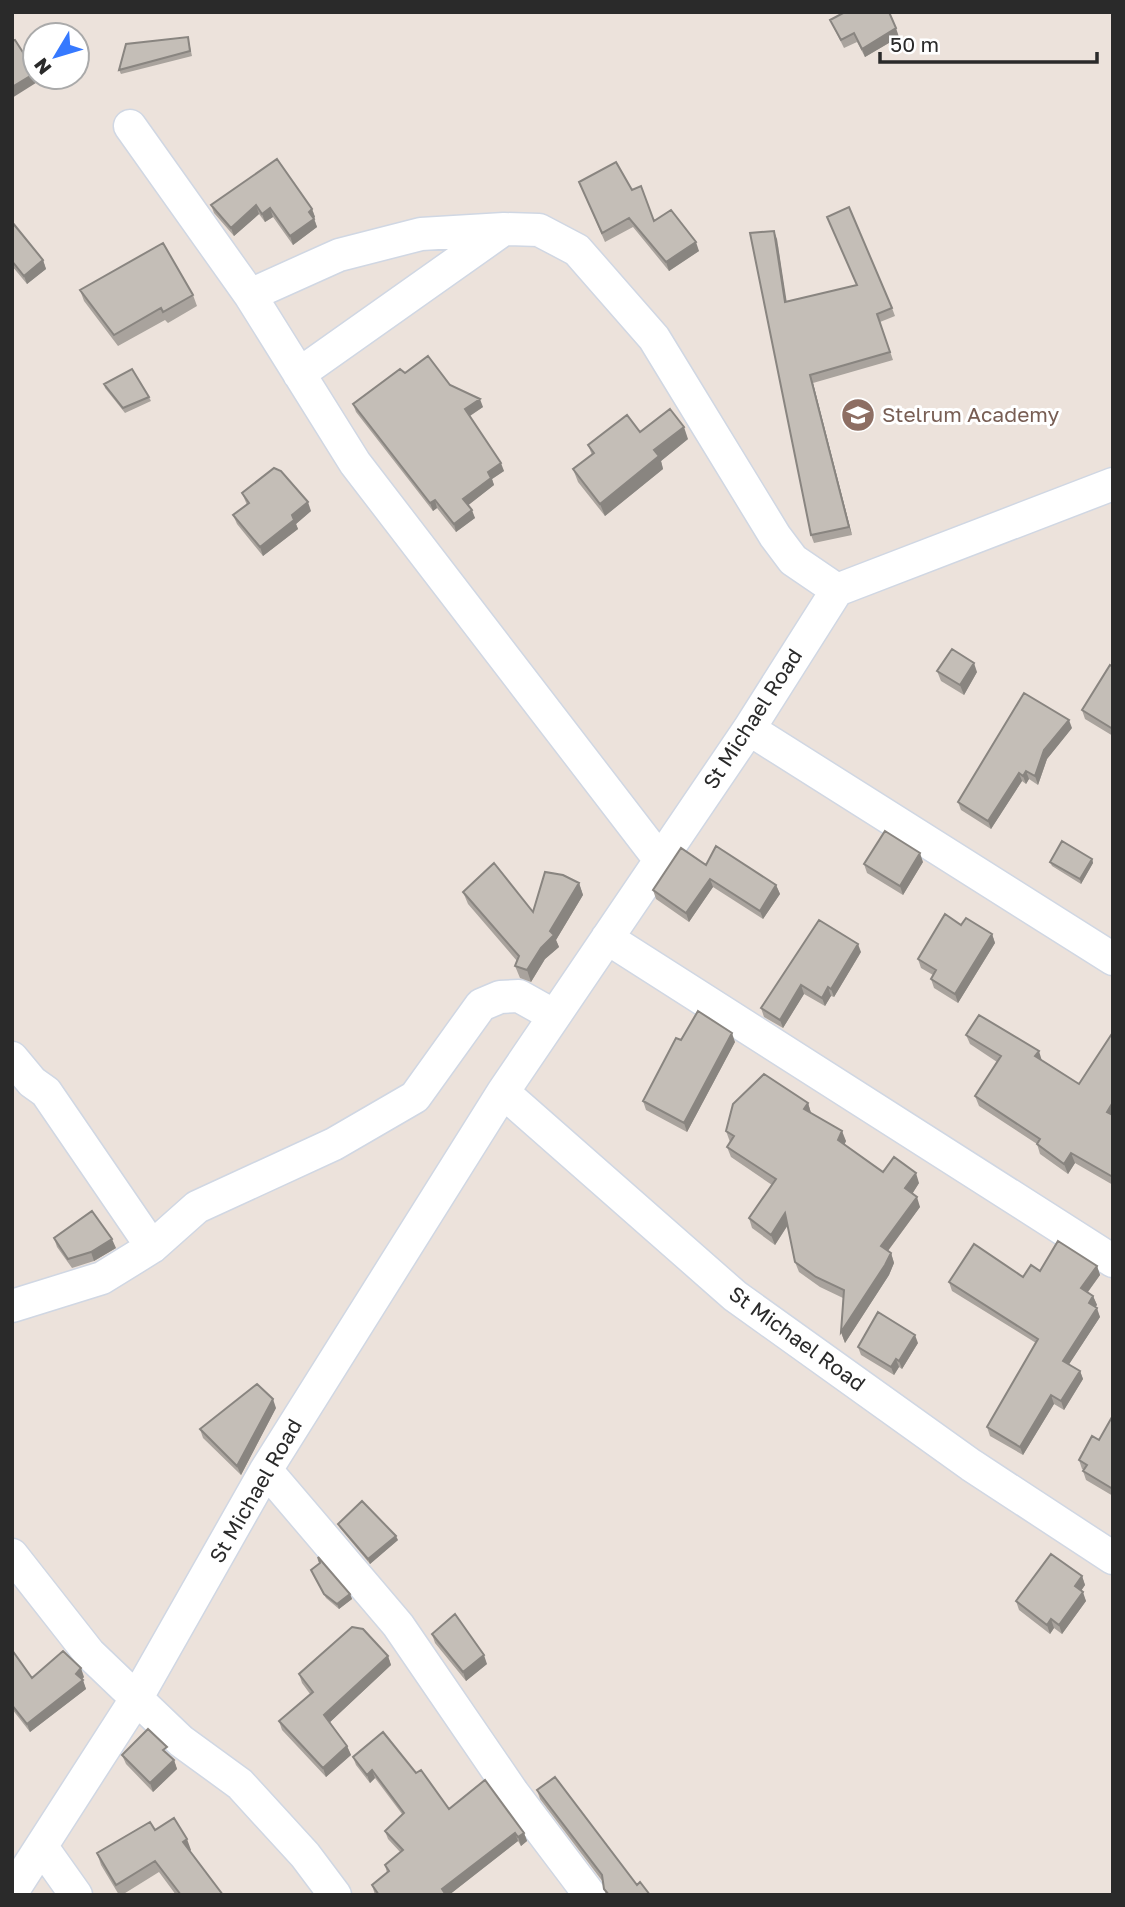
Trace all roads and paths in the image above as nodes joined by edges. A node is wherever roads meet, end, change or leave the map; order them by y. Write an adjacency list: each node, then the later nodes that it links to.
1 (130, 126): 3 (street)
2 (504, 229): 3 (street); 4 (street); 6 (street)
3 (250, 295): 4 (street)
4 (299, 374): 8 (street)
5 (1113, 484): 6 (street)
6 (837, 590): 7 (street, St Michael Road)
7 (749, 729): 8 (street, St Michael Road); 10 (street)
8 (660, 860): 9 (street, St Michael Road)
9 (607, 938): 11 (street, St Michael Road); 15 (street)
10 (1113, 959)
11 (553, 1015): 13 (street, St Michael Road); 14 (street)
12 (12, 1058): 14 (street)
13 (503, 1092): 17 (street, St Michael Road); 19 (street, St Michael Road)
14 (152, 1247): 16 (street)
15 (1113, 1261)
16 (12, 1306)
17 (266, 1470): 20 (street, St Michael Road); 25 (street)
18 (12, 1555): 20 (street)
19 (1113, 1558)
20 (136, 1699): 21 (street, St Michael Road); 24 (street)
21 (42, 1847): 22 (street, St Michael Road); 23 (street)
22 (12, 1892)
23 (76, 1895)
24 (335, 1895)
25 (590, 1895)

